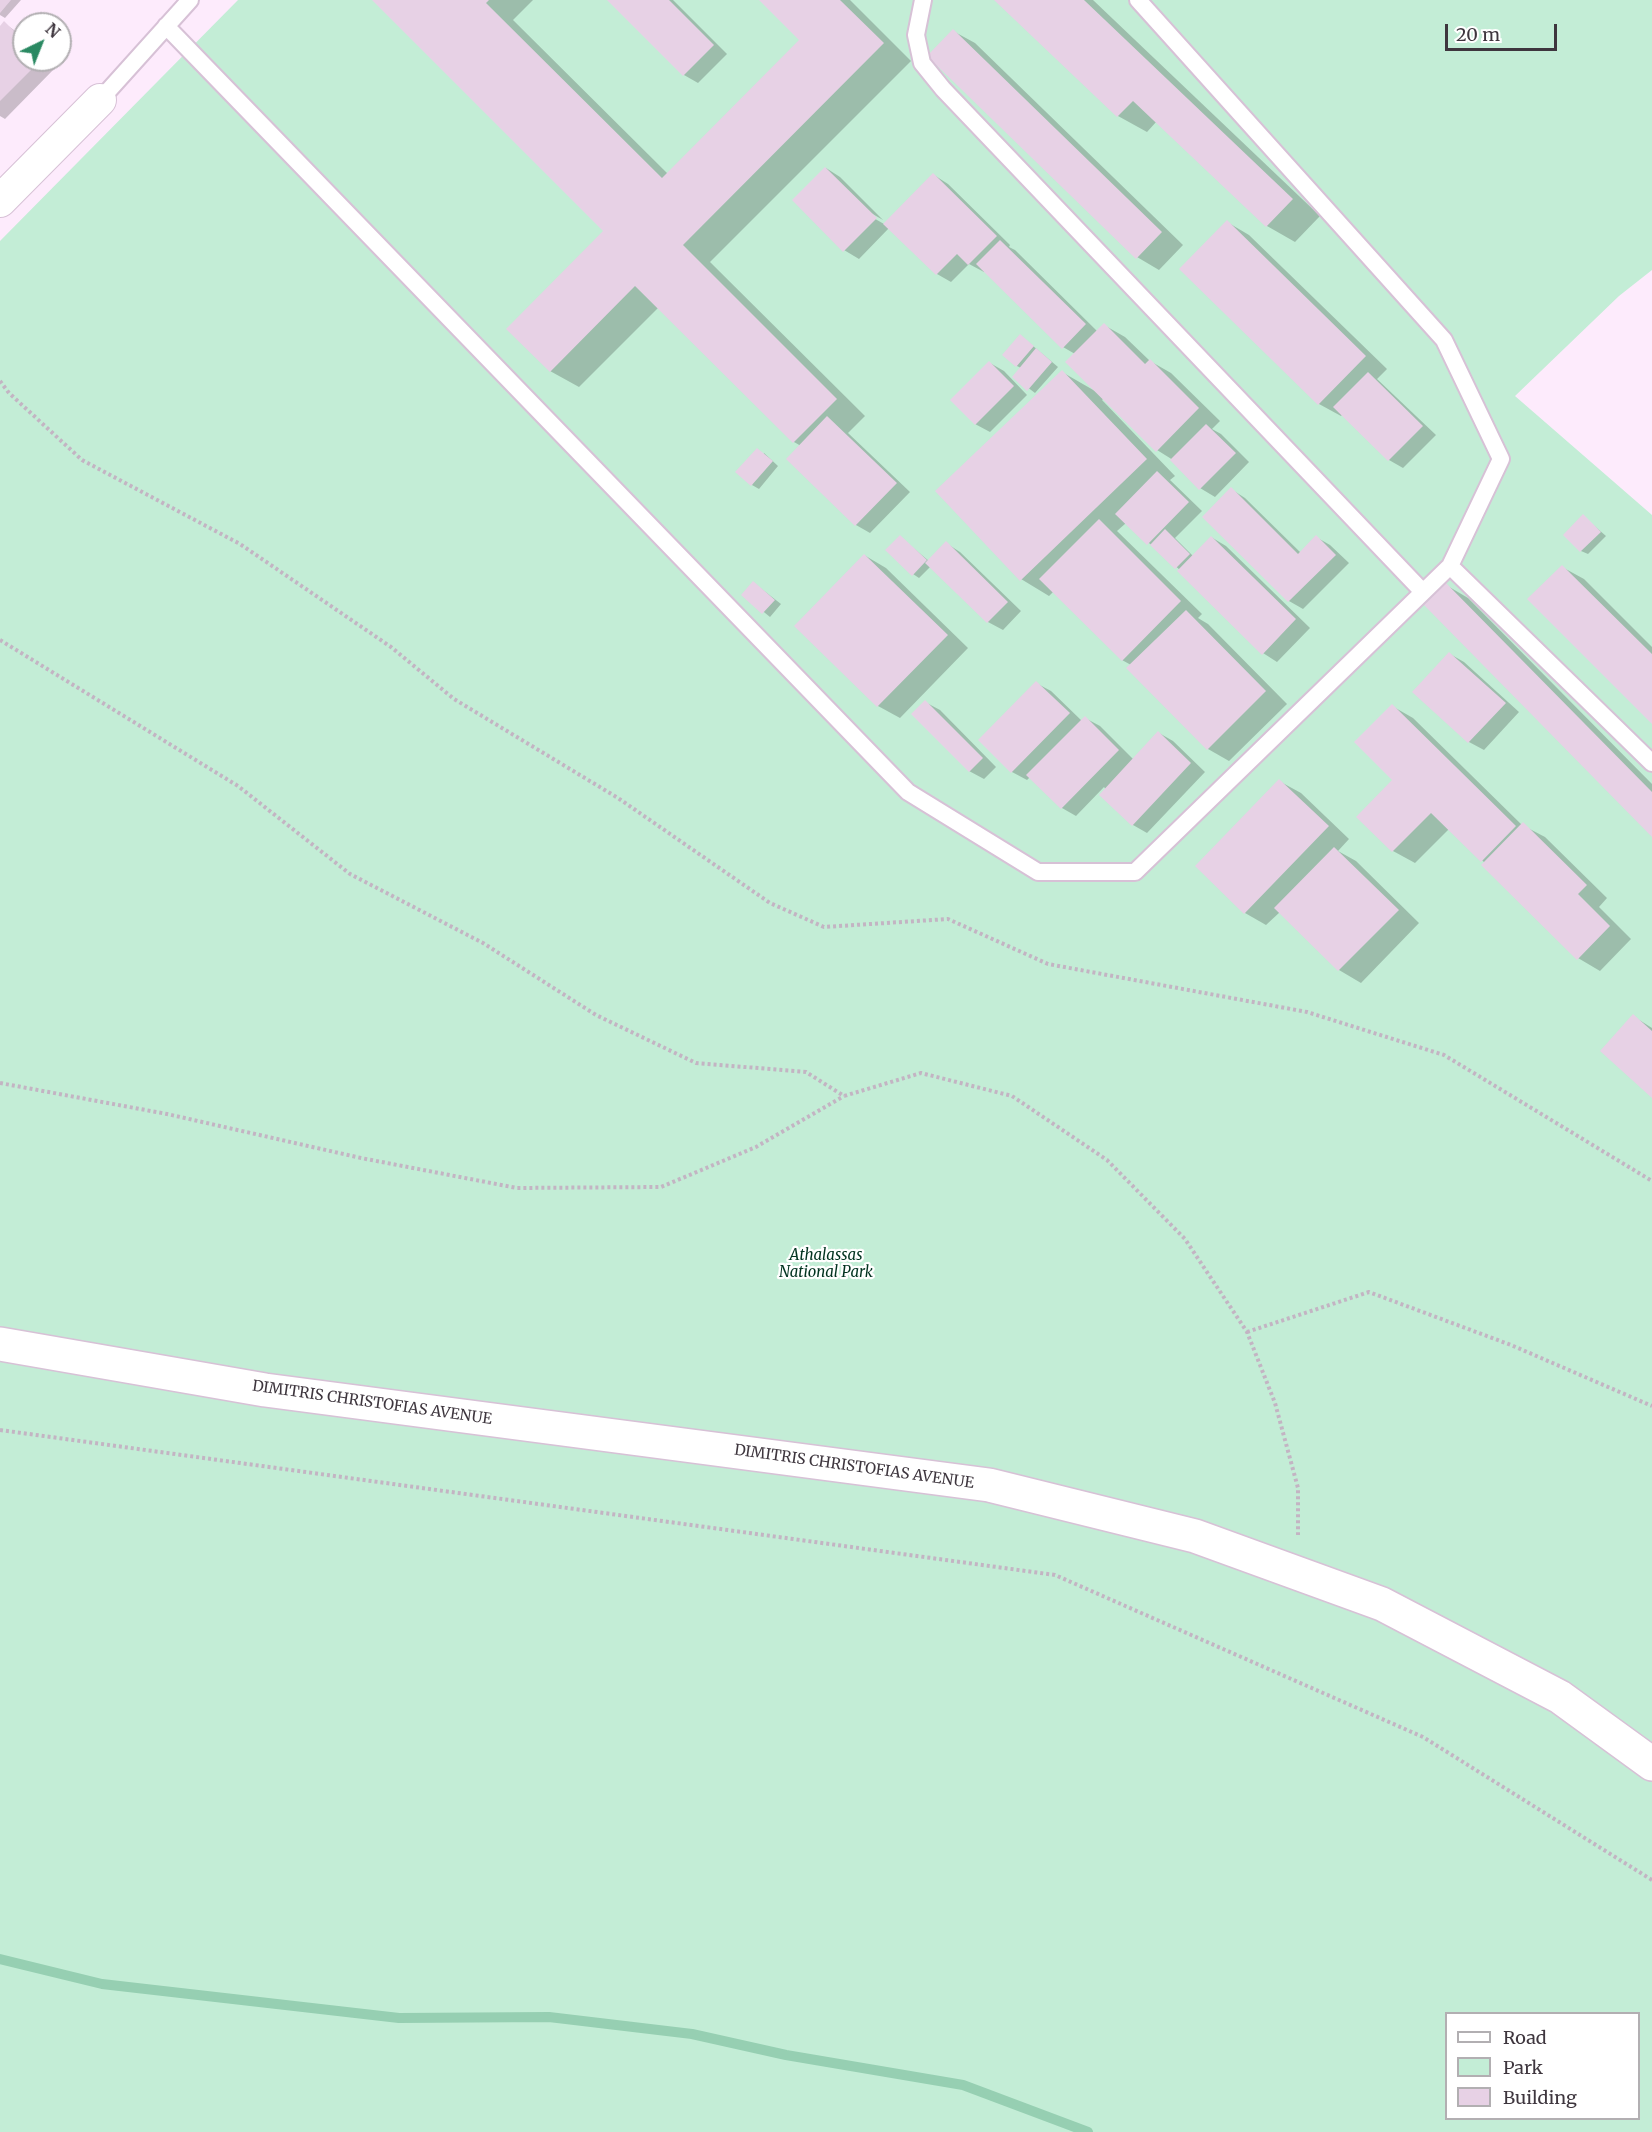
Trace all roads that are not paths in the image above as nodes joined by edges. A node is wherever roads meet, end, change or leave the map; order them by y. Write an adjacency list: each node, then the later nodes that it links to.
1 (190, 0): 4 (lane)
2 (923, 0): 8 (lane)
3 (1138, 0): 7 (lane)
4 (166, 26): 5 (lane); 8 (lane)
5 (100, 100): 6 (street)
6 (0, 201)
7 (1450, 566): 8 (lane); 9 (lane)
8 (1423, 592)
9 (1652, 763)
10 (0, 1344): 11 (main road, DIMITRIS CHRISTOFIAS AVENUE)
11 (1652, 1764)

